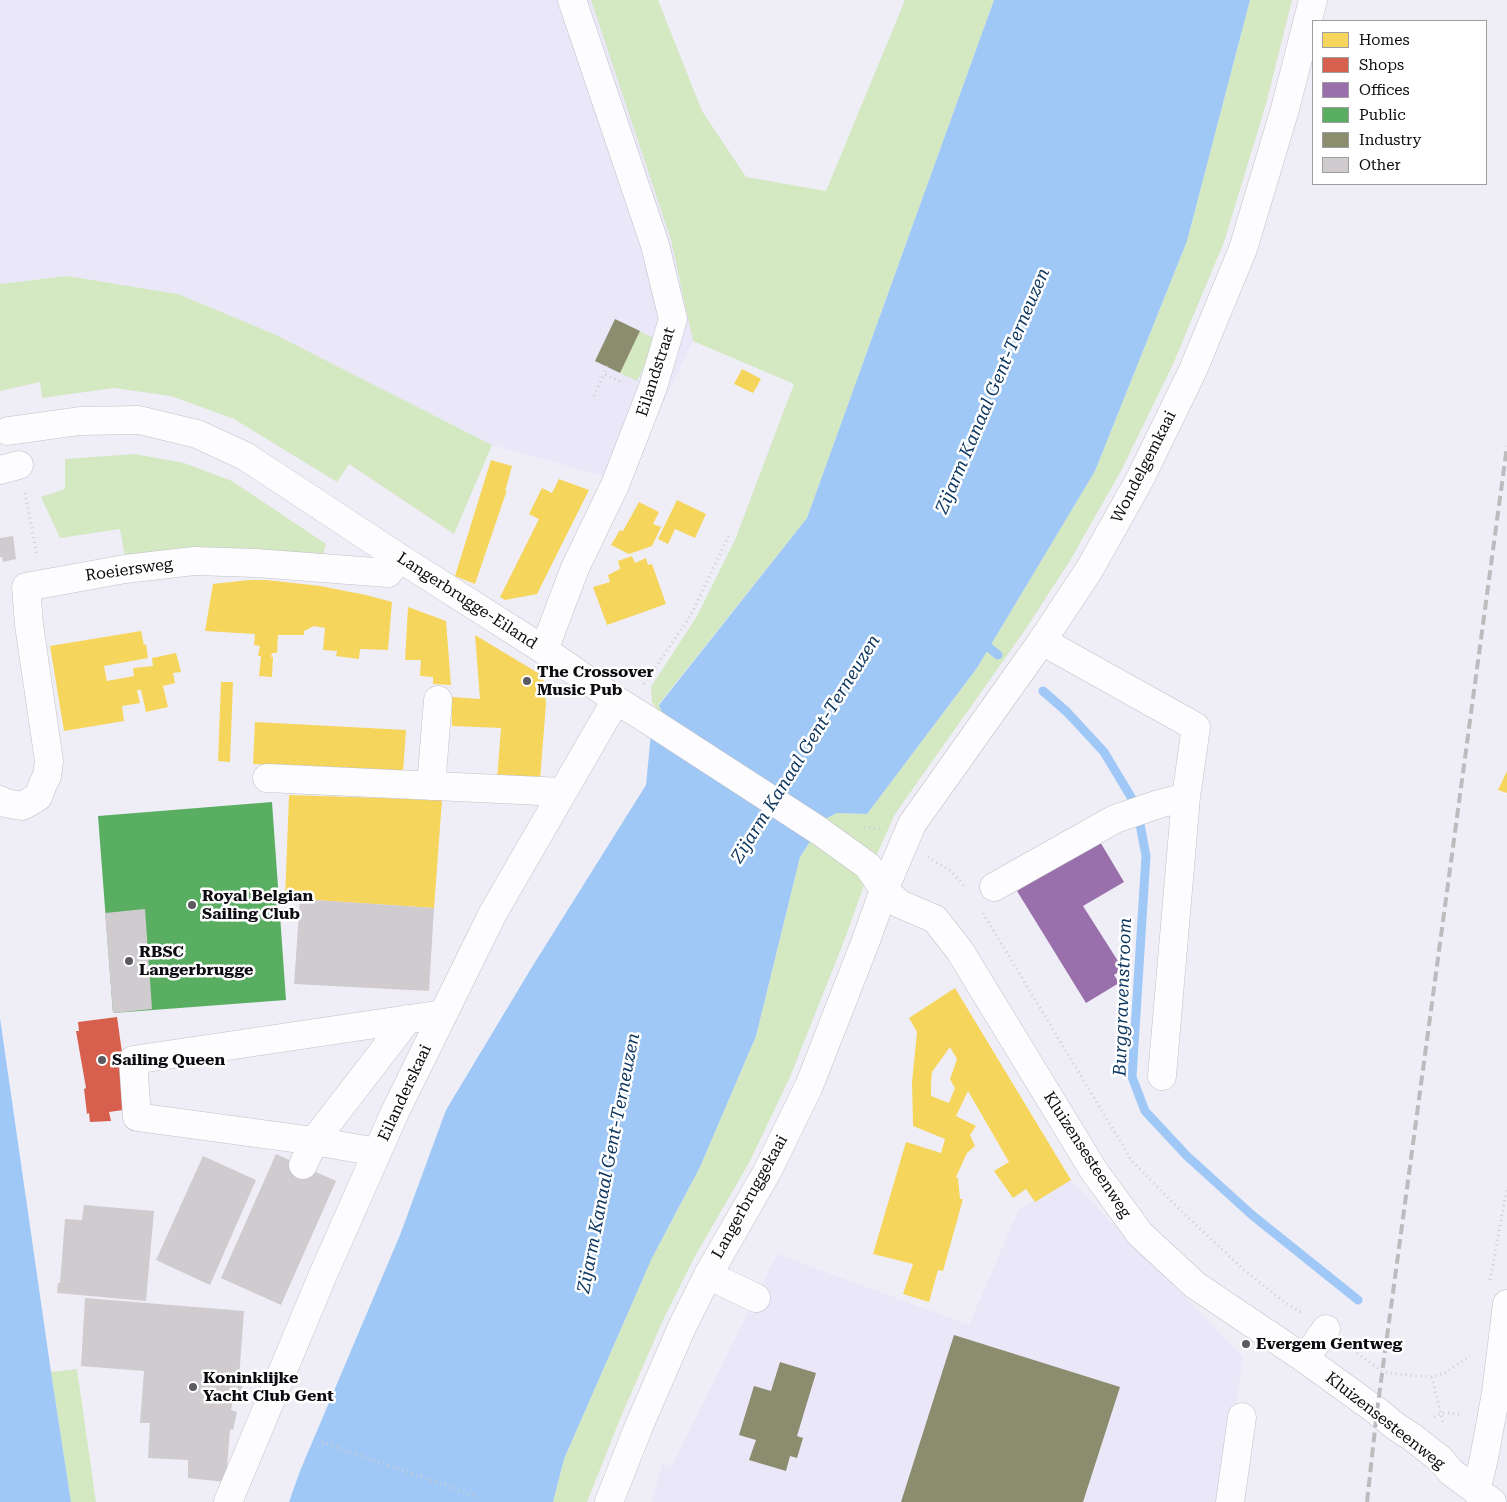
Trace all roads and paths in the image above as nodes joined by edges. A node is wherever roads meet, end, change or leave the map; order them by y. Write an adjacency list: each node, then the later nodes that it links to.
1 (572, 0): 11 (main road, Eilandstraat)
2 (1313, 0): 10 (main road, Wondelgemkaai)
3 (604, 374): 4 (path)
4 (594, 396)
5 (8, 431): 9 (main road, Langerbrugge-Eiland)
6 (9, 467): 7 (path)
7 (32, 529)
8 (729, 535): 13 (path)
9 (398, 557): 11 (main road, Langerbrugge-Eiland); 18 (main road, Roeiersweg)
10 (1042, 641): 17 (main road); 19 (main road, Wondelgemkaai)
11 (544, 650): 13 (main road, Langerbrugge-Eiland)
12 (438, 700): 15 (main road)
13 (622, 704): 16 (main road, Eilanderskaai); 20 (main road, Langerbrugge-Eiland)
14 (267, 778): 15 (main road)
15 (431, 786): 16 (main road)
16 (562, 792): 22 (main road, Eilanderskaai)
17 (1186, 797): 21 (main road); 24 (main road)
18 (0, 800)
19 (904, 842): 20 (main road, Wondelgemkaai); 21 (path)
20 (884, 890): 28 (main road, Langerbruggekaai); 33 (main road, Kluizensesteenweg)
21 (980, 894): 31 (path)
22 (443, 1014): 23 (main road); 25 (main road, Eilanderskaai)
23 (408, 1019): 26 (main road); 26 (main road)
24 (1162, 1076)
25 (377, 1152): 26 (main road); 40 (main road, Eilanderskaai)
26 (309, 1153)
27 (1507, 1188): 29 (path)
28 (708, 1275): 30 (main road); 41 (main road, Langerbruggekaai)
29 (1498, 1296): 35 (main road)
30 (756, 1298)
31 (1326, 1329): 32 (path); 33 (main road)
32 (1473, 1350)
33 (1305, 1359): 36 (main road, Kluizensesteenweg)
34 (1242, 1417): 42 (main road)
35 (1490, 1422): 36 (path); 38 (main road)
36 (1412, 1437): 38 (main road, Kluizensesteenweg)
37 (322, 1442): 39 (path)
38 (1484, 1496)
39 (478, 1497)
40 (228, 1502)
41 (609, 1502)
42 (1230, 1502)

